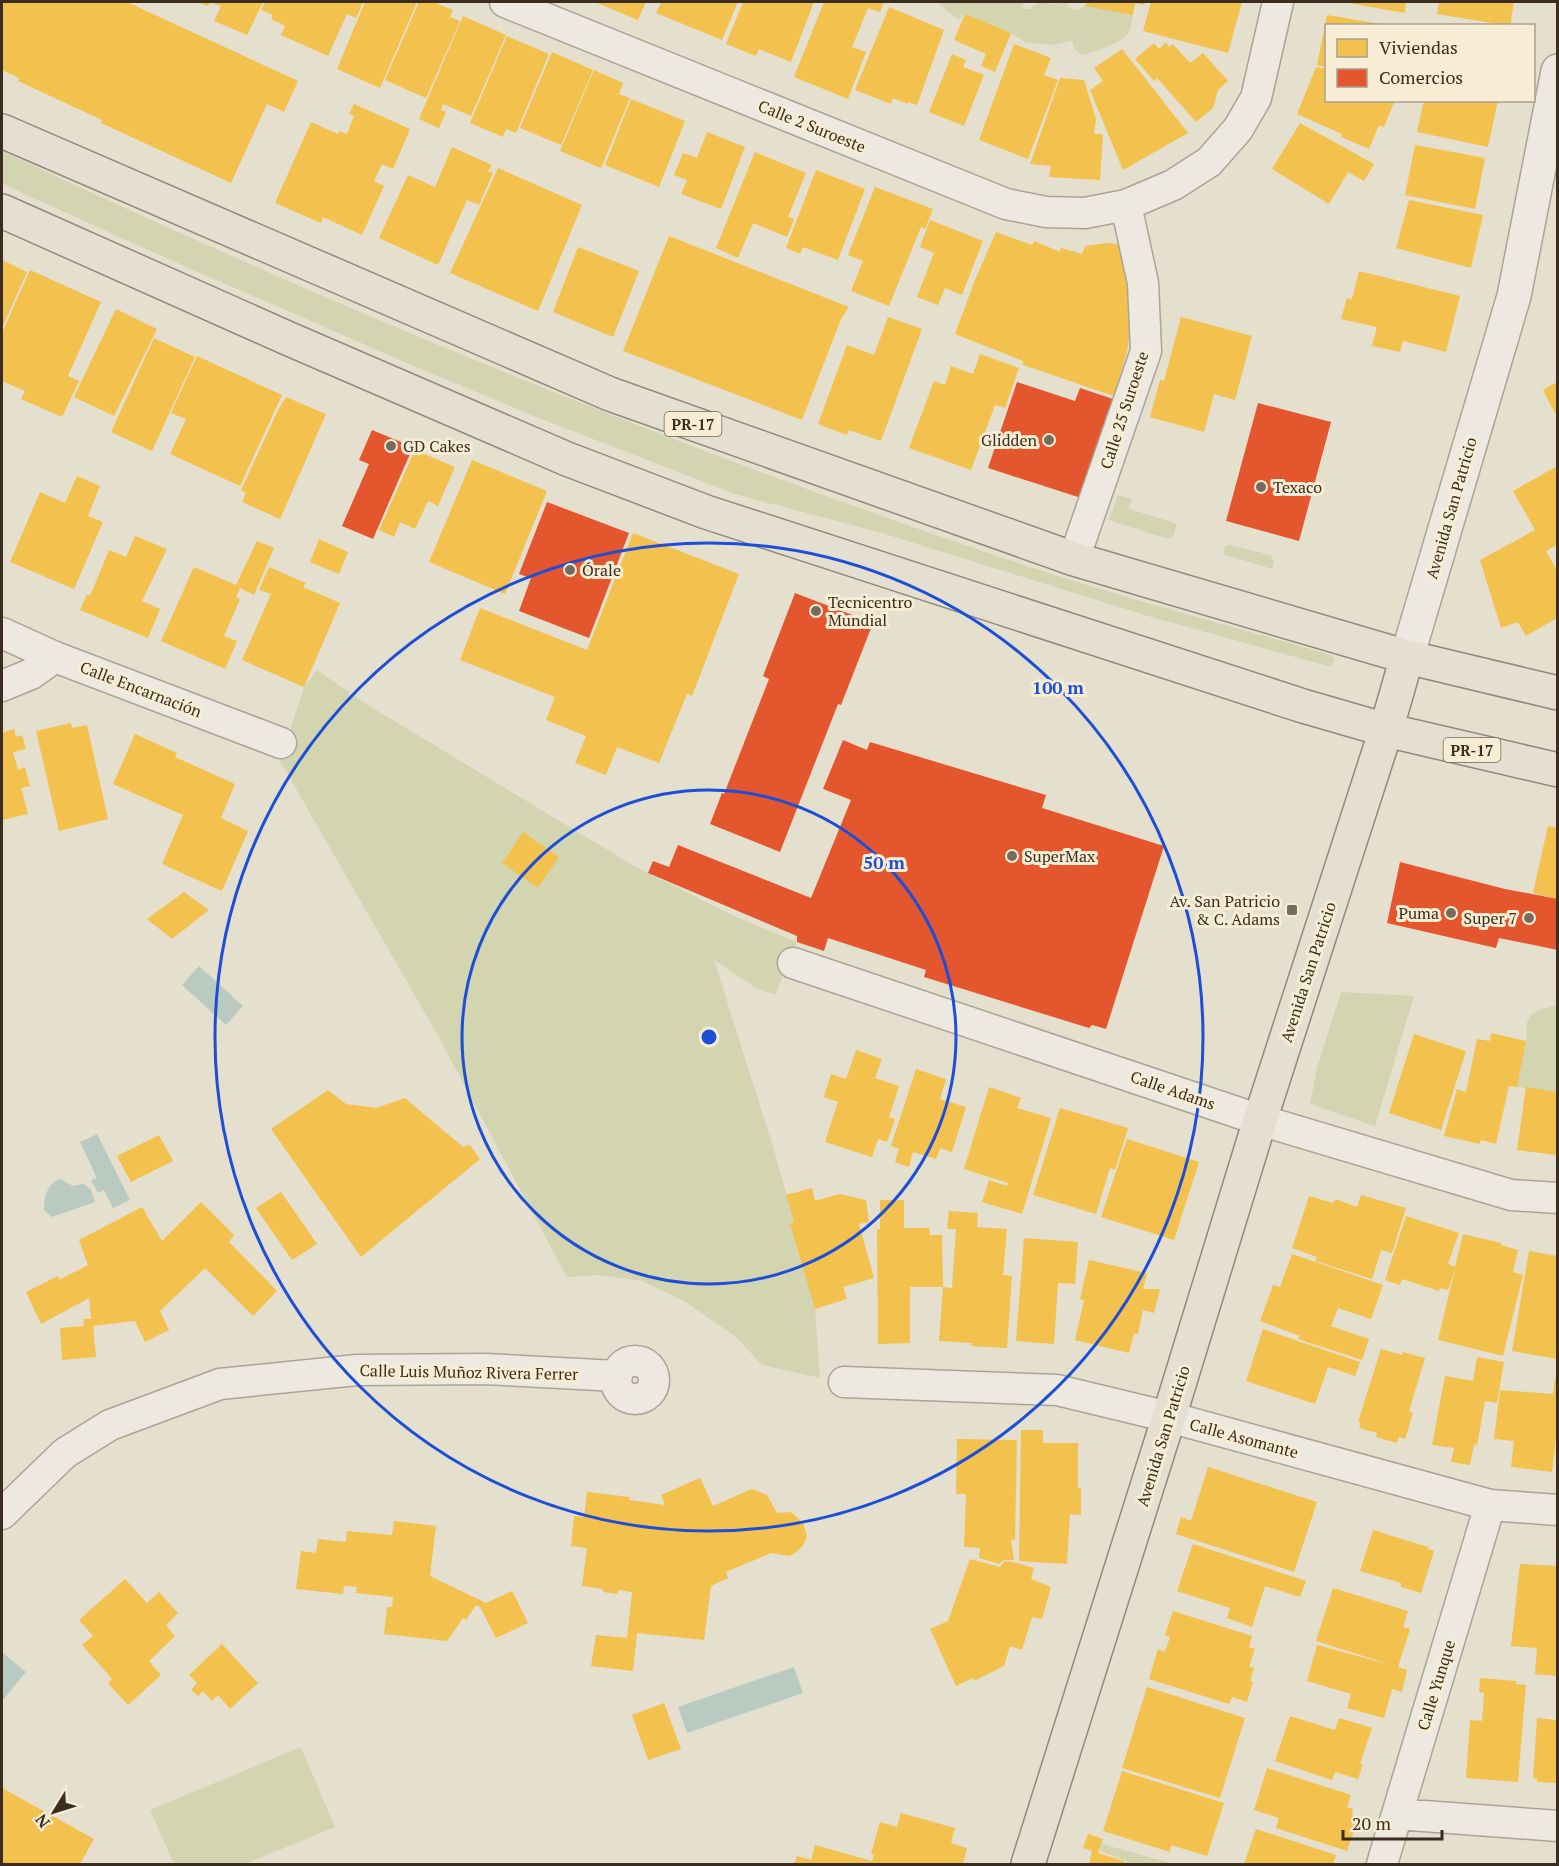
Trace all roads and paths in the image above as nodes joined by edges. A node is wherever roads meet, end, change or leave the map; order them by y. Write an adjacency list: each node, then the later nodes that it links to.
1 (505, 2): 5 (street, Calle 2 Suroeste)
2 (1278, 2): 5 (street)
3 (1557, 71): 10 (street, Avenida San Patricio)
4 (2, 131): 7 (main road, PR-17)
5 (1126, 206): 7 (street, Calle 25 Suroeste)
6 (2, 211): 13 (main road, PR-17)
7 (1074, 559): 10 (main road, PR-17)
8 (2, 633): 9 (street, Calle Encarnación)
9 (55, 657): 11 (street); 14 (street, Calle Encarnación)
10 (1407, 657): 12 (main road, PR-17); 13 (main road, Avenida San Patricio)
11 (2, 686)
12 (1557, 693)
13 (1386, 730): 15 (main road, PR-17); 17 (main road, Avenida San Patricio)
14 (281, 743)
15 (1557, 770)
16 (793, 963): 17 (street, Calle Adams)
17 (1260, 1120): 18 (street, Calle Adams); 21 (main road, Avenida San Patricio)
18 (1557, 1198)
19 (617, 1376): 24 (street, Calle Luis Muñoz Rivera Ferrer)
20 (844, 1382): 21 (street, Calle Asomante)
21 (1169, 1417): 22 (street, Calle Asomante); 27 (main road, Avenida San Patricio)
22 (1490, 1505): 23 (street, Calle Asomante); 25 (street, Calle Yunque)
23 (1557, 1510)
24 (2, 1514)
25 (1397, 1814): 26 (street); 28 (street, Calle Yunque)
26 (1557, 1826)
27 (1028, 1864)
28 (1382, 1864)

